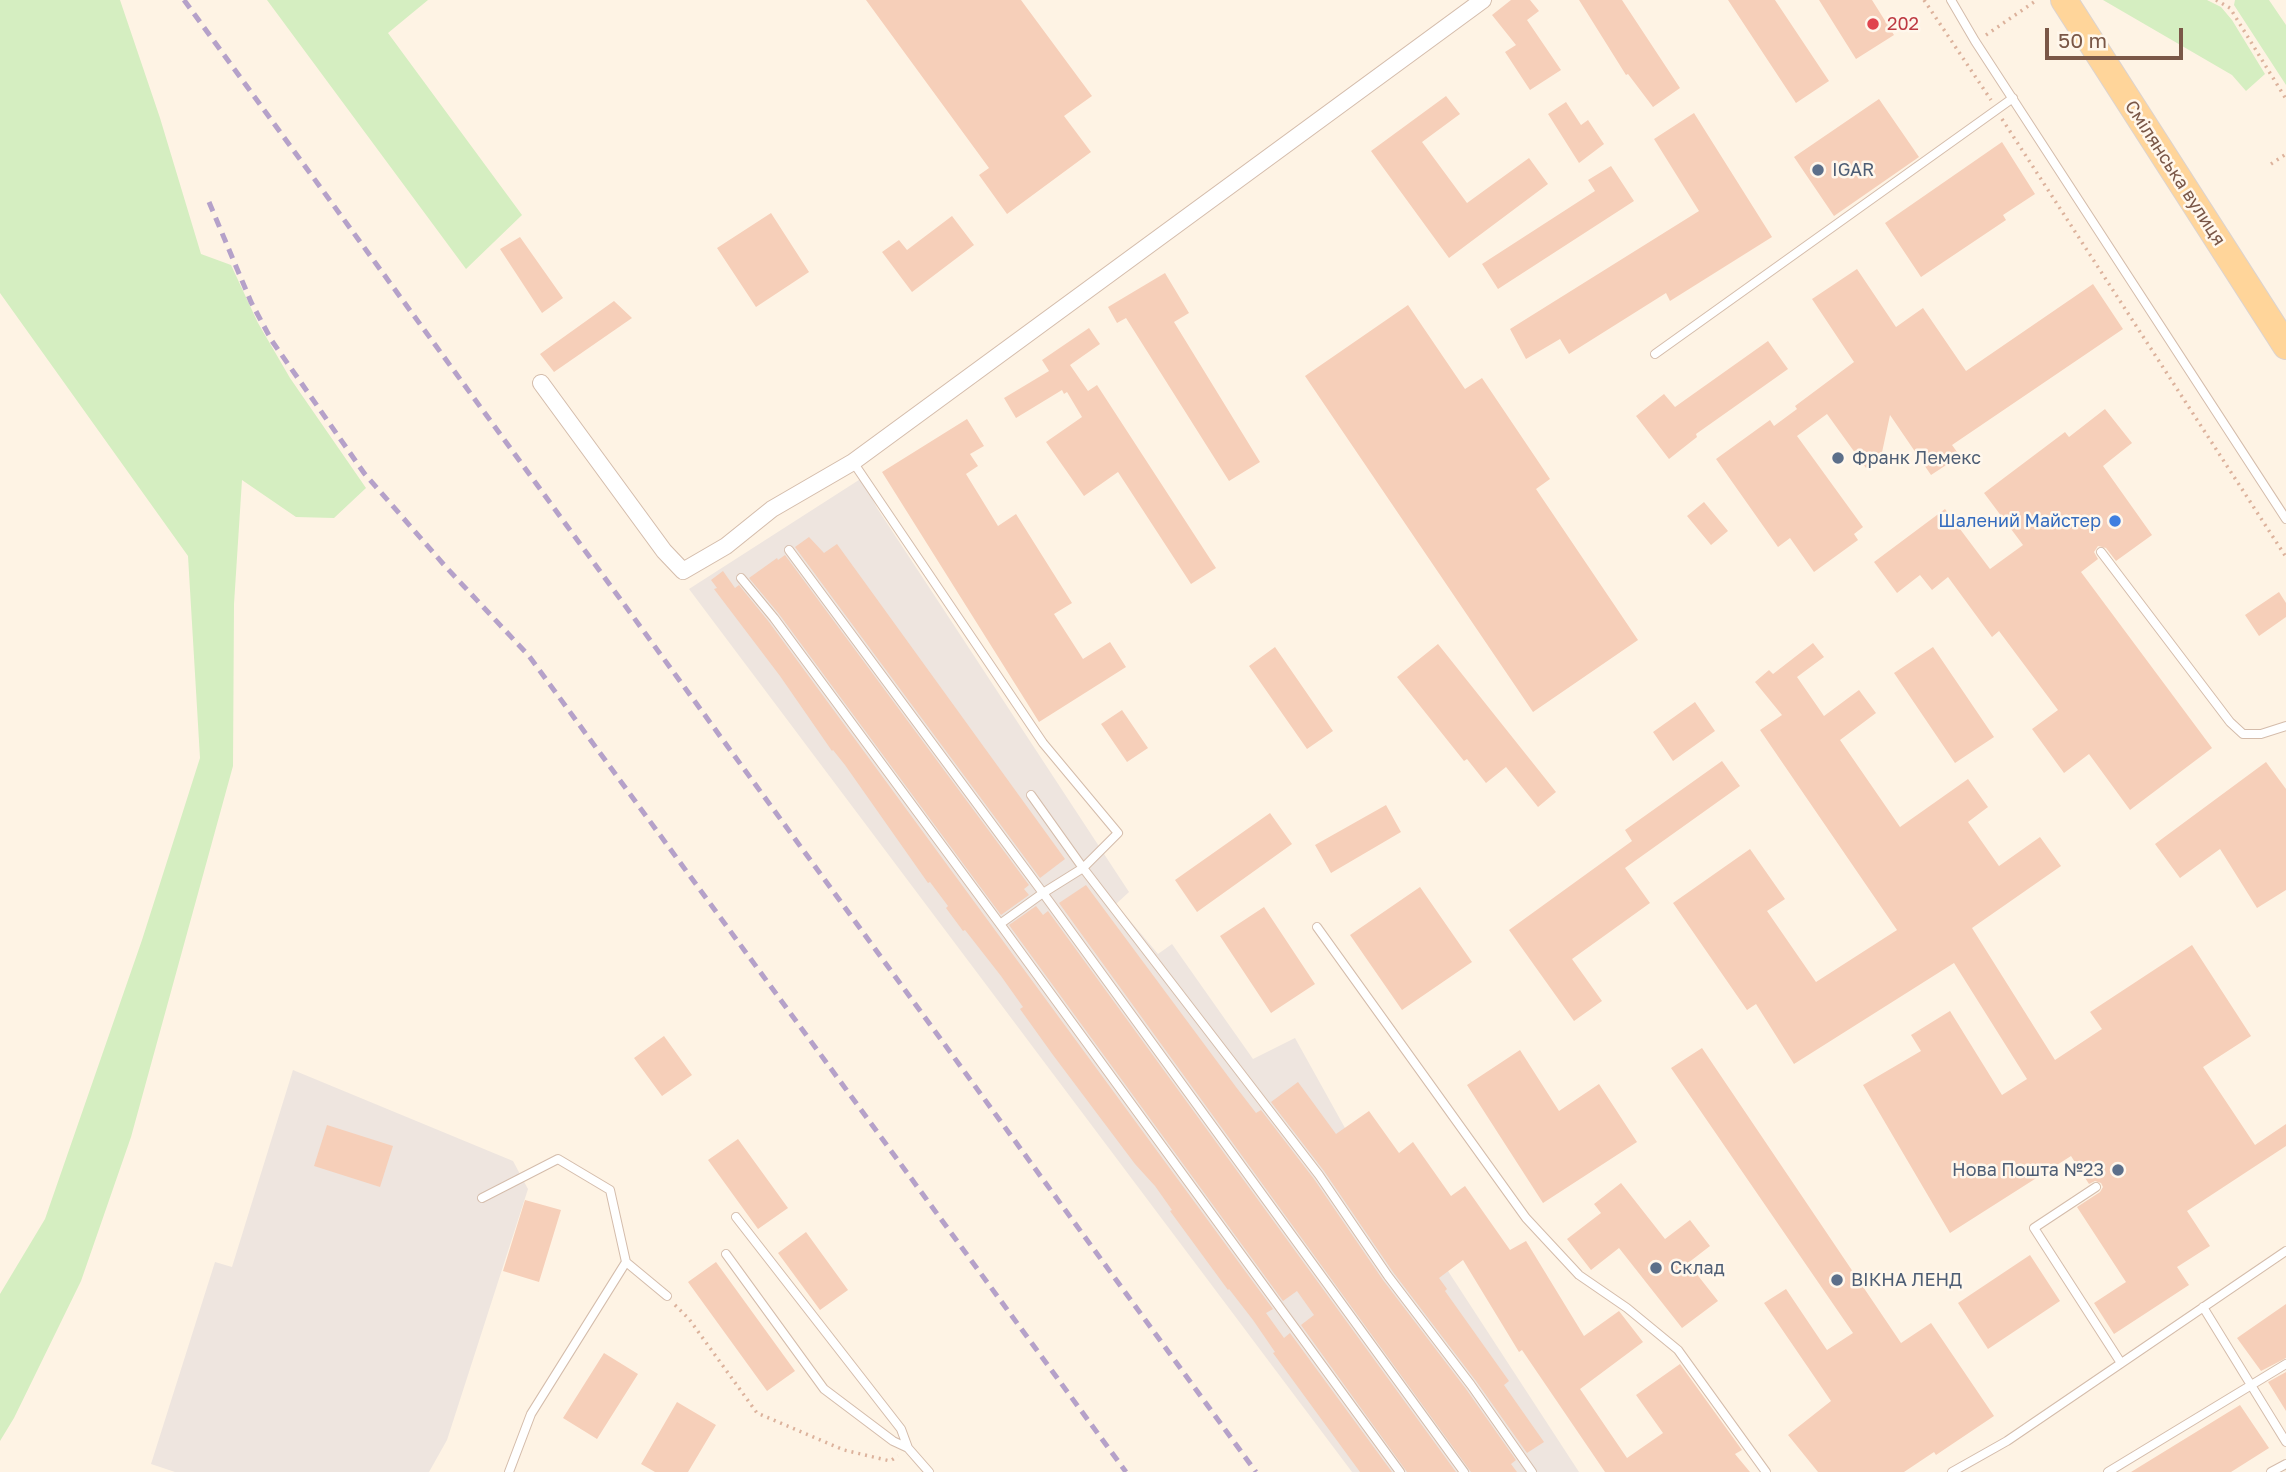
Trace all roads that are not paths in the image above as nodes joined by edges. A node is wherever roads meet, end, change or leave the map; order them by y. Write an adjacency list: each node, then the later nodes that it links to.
1 (1483, 0): 8 (street)
2 (1951, 0): 4 (lane)
3 (2064, 0): 5 (main road, Смілянська вулиця)
4 (2013, 98): 6 (lane); 9 (lane)
5 (2286, 346)
6 (1655, 354)
7 (541, 383): 8 (street)
8 (853, 462): 15 (lane)
9 (2286, 519)
10 (789, 550): 16 (lane)
11 (2101, 552): 13 (lane)
12 (741, 578): 17 (lane)
13 (2286, 726)
14 (1031, 794): 15 (lane)
15 (1083, 868): 16 (lane); 37 (lane)
16 (1043, 893): 17 (lane); 36 (lane)
17 (1000, 924): 35 (lane)
18 (1317, 927): 38 (lane)
19 (2096, 1187): 27 (lane)
20 (482, 1198): 24 (lane)
21 (736, 1217): 31 (lane)
22 (2286, 1251): 26 (lane)
23 (726, 1254): 31 (lane)
24 (626, 1262): 25 (lane); 33 (lane)
25 (667, 1296)
26 (2203, 1307): 27 (lane); 29 (lane)
27 (2121, 1363): 39 (lane)
28 (2286, 1364): 29 (lane)
29 (2251, 1386): 30 (lane); 40 (lane)
30 (2286, 1442)
31 (908, 1448): 34 (lane)
32 (2286, 1464): 41 (lane)
33 (509, 1472)
34 (929, 1472)
35 (1400, 1472)
36 (1464, 1472)
37 (1532, 1472)
38 (1766, 1472)
39 (1952, 1472)
40 (2108, 1472)
41 (2271, 1472)

